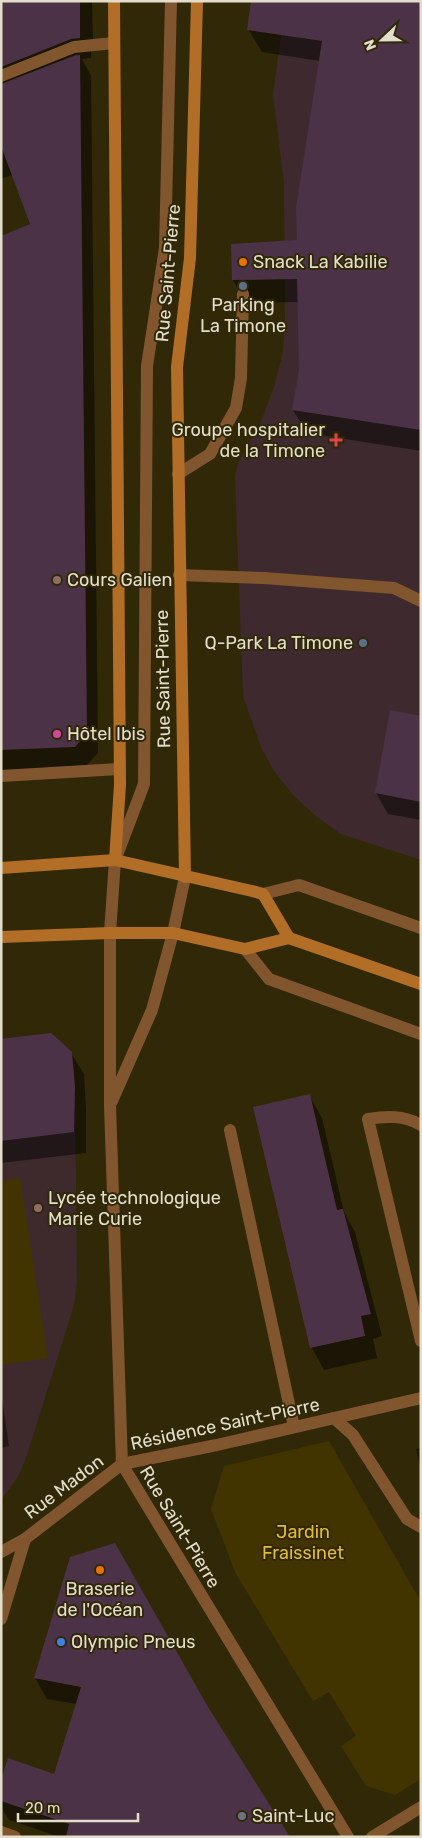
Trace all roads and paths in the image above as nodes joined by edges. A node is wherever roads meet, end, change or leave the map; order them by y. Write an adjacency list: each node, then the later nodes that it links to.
1 (114, 1): 4 (main road, Rue Saint-Pierre)
2 (171, 1): 12 (street)
3 (197, 1): 7 (main road, Rue Saint-Pierre)
4 (114, 43): 5 (street); 10 (main road, Rue Saint-Pierre)
5 (1, 76)
6 (243, 294): 7 (street)
7 (178, 474): 8 (main road, Rue Saint-Pierre)
8 (179, 575): 9 (street); 14 (main road, Rue Saint-Pierre)
9 (421, 601)
10 (119, 769): 11 (street); 12 (main road, Rue Saint-Pierre)
11 (1, 776)
12 (115, 860): 13 (main road); 14 (main road); 17 (street, Rue Saint-Pierre)
13 (1, 868)
14 (185, 877): 15 (main road); 18 (street, Rue Saint-Pierre)
15 (263, 894): 16 (street); 20 (main road)
16 (421, 928)
17 (110, 933): 18 (main road); 19 (main road); 24 (street, Rue Saint-Pierre)
18 (173, 933): 21 (main road); 24 (street, Rue Saint-Pierre)
19 (1, 937)
20 (289, 938): 21 (main road); 22 (main road)
21 (245, 949): 23 (street)
22 (421, 984)
23 (421, 1034)
24 (110, 1105): 31 (street, Rue Saint-Pierre)
25 (421, 1126): 27 (street)
26 (230, 1130): 30 (street)
27 (421, 1341)
28 (421, 1398): 29 (street, Résidence Saint-Pierre)
29 (334, 1418): 30 (street, Résidence Saint-Pierre); 32 (street, Résidence Saint-Pierre)
30 (294, 1427): 31 (street, Résidence Saint-Pierre)
31 (122, 1464): 33 (street, Rue Madon); 39 (street, Rue Saint-Pierre)
32 (421, 1527)
33 (25, 1538): 34 (street, Rue Madon); 35 (street)
34 (1, 1552)
35 (1, 1619)
36 (421, 1807): 40 (street)
37 (1, 1832): 38 (street)
38 (15, 1837)
39 (348, 1837)
40 (372, 1837)

